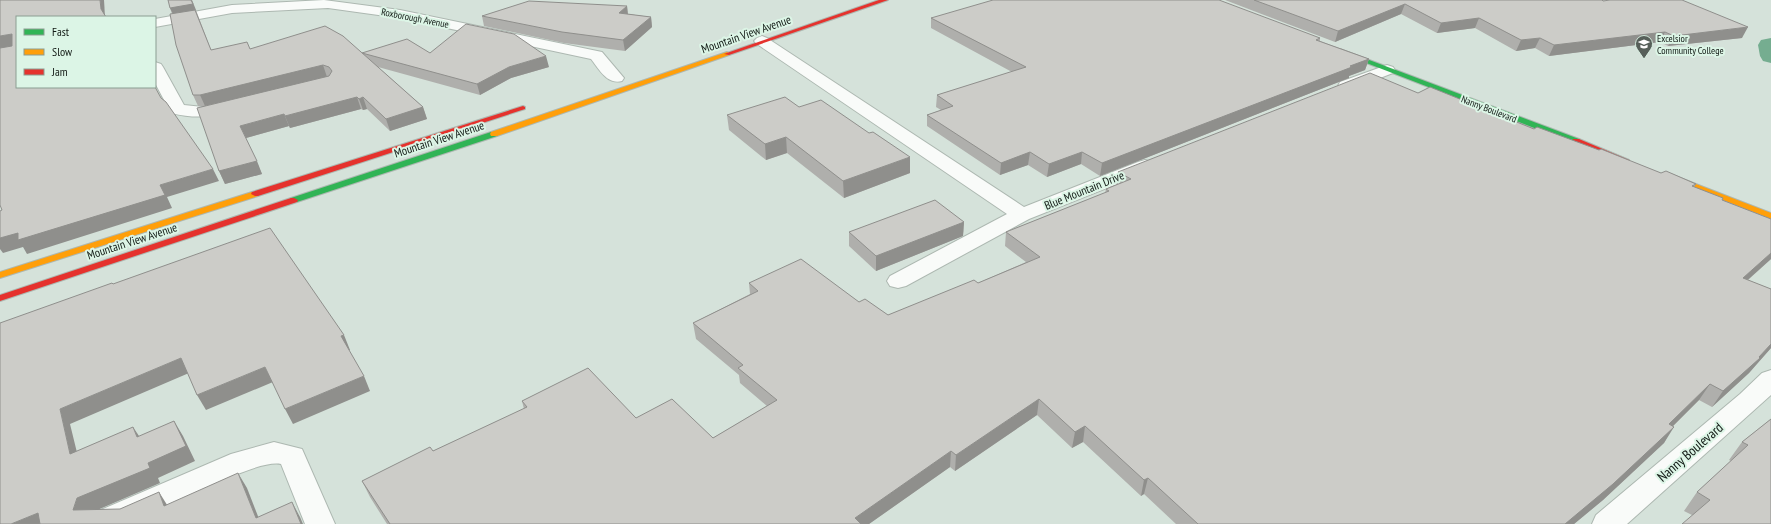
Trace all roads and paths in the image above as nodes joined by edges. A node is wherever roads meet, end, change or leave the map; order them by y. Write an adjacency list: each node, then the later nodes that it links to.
1 (886, 0): 4 (main road, Mountain View Avenue)
2 (156, 23): 9 (street, Roxborough Avenue)
3 (782, 25): 4 (main road)
4 (794, 30): 5 (main road, Mountain View Avenue)
5 (762, 41): 16 (street); 20 (main road, Mountain View Avenue)
6 (1328, 46): 8 (main road, Nanny Boulevard)
7 (156, 69): 11 (street)
8 (1387, 70): 10 (street); 14 (main road, Nanny Boulevard)
9 (616, 78)
10 (1329, 93)
11 (243, 104)
12 (533, 105): 18 (main road, Mountain View Avenue)
13 (1161, 160): 16 (street, Blue Mountain Drive)
14 (1631, 162)
15 (1660, 174): 17 (main road)
16 (1022, 215): 19 (street, Blue Mountain Drive)
17 (1771, 216)
18 (0, 275)
19 (898, 281)
20 (0, 298)
21 (1771, 379): 24 (street, Nanny Boulevard)
22 (100, 524): 23 (street)
23 (320, 524)
24 (1607, 524)

